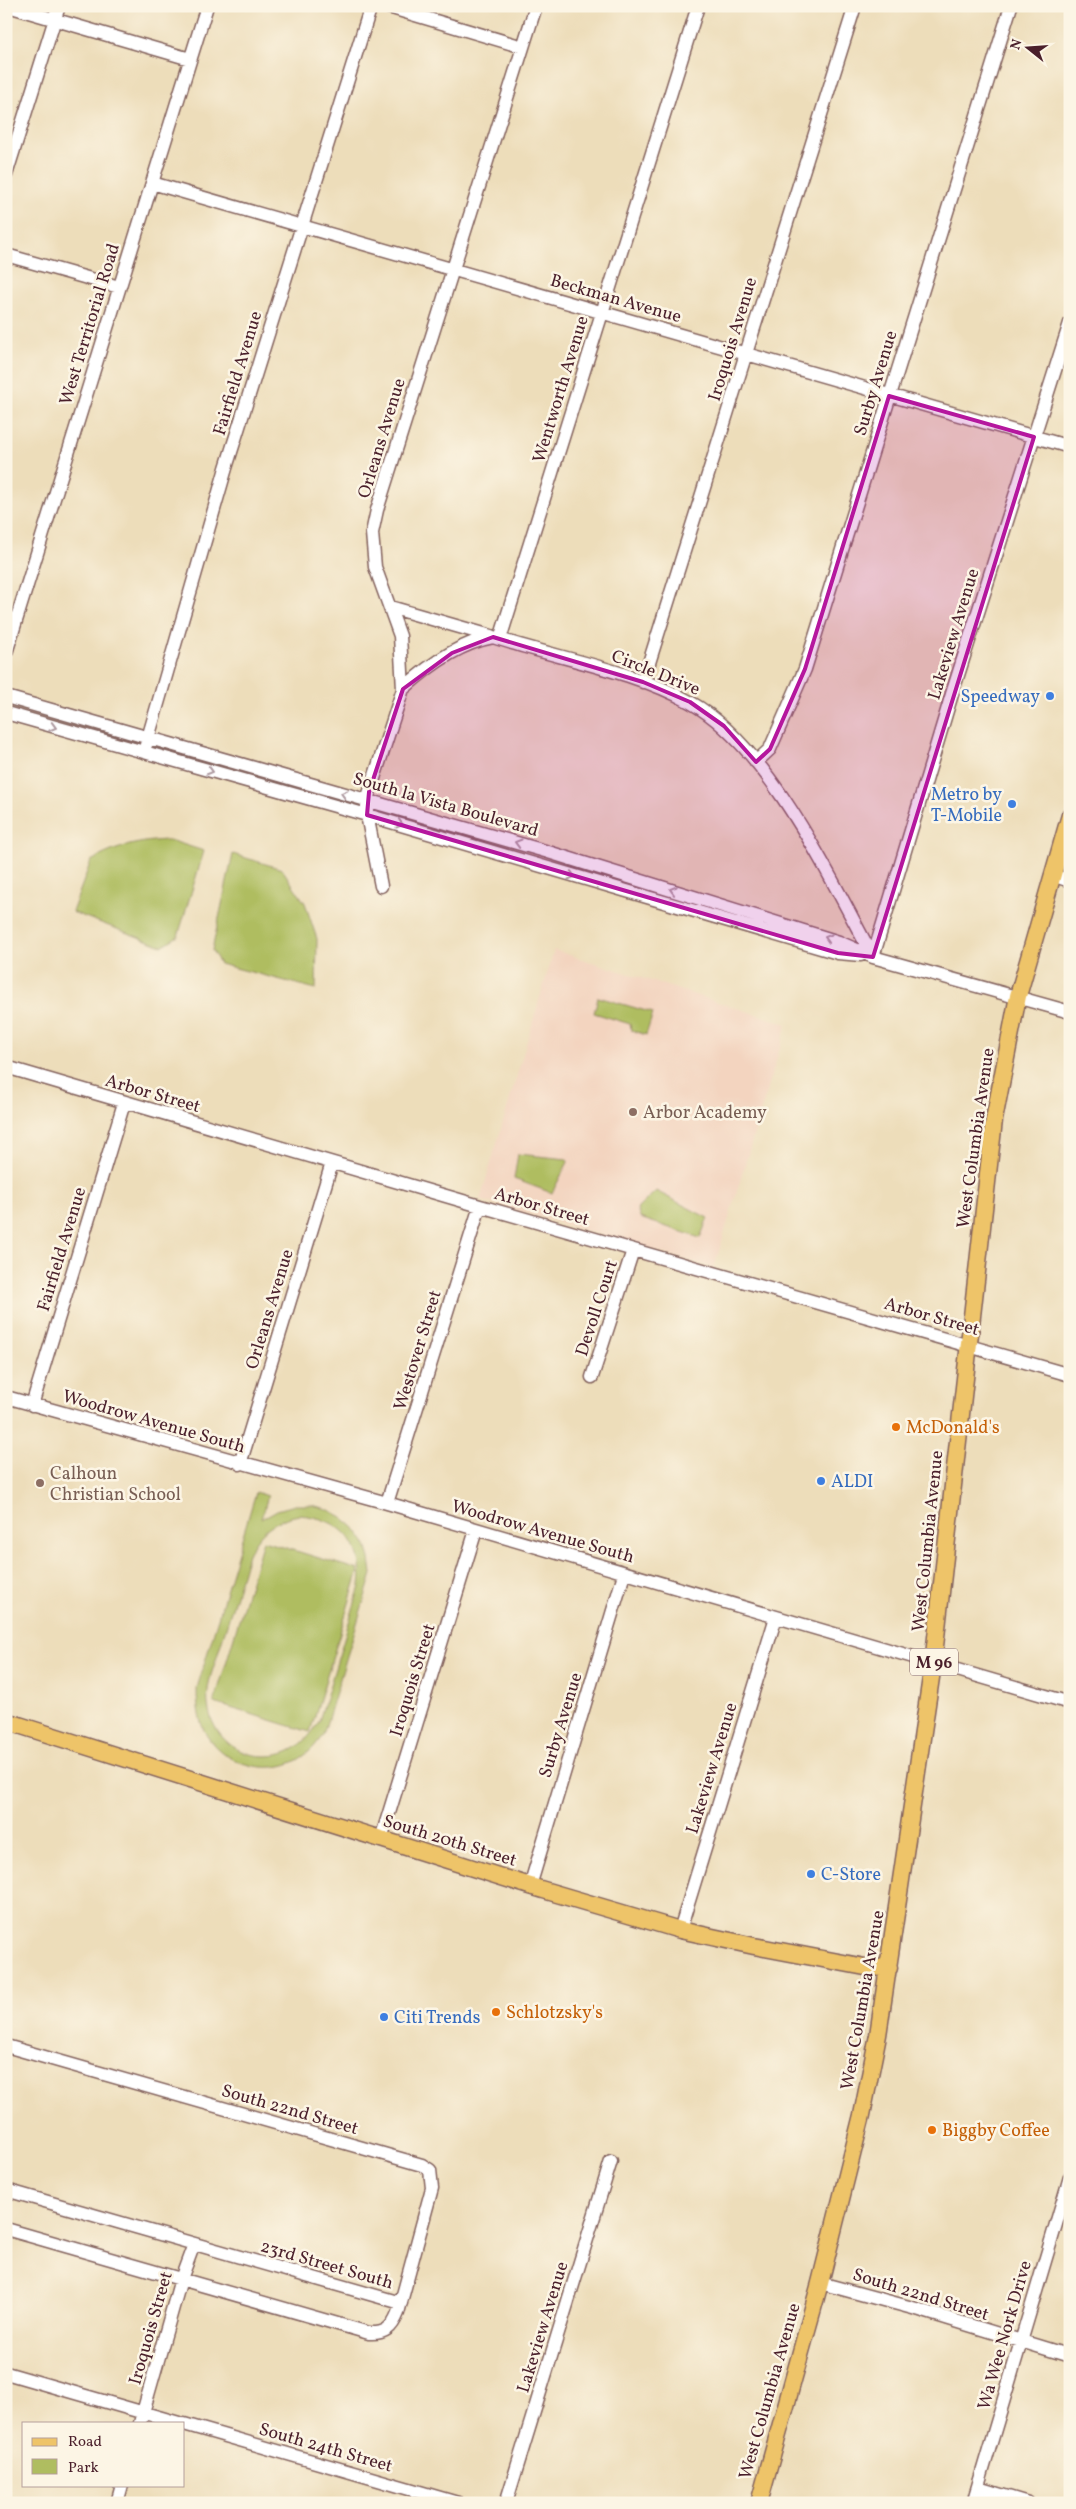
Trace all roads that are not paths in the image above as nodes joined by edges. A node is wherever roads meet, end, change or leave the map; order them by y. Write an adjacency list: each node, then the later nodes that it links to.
1 (8, 6): 10 (street)
2 (59, 6): 10 (street)
3 (207, 6): 12 (street, West Territorial Road)
4 (371, 6): 15 (street, Fairfield Avenue)
5 (386, 6): 11 (street)
6 (536, 6): 11 (street, Orleans Avenue)
7 (698, 6): 19 (street, Wentworth Avenue)
8 (855, 6): 21 (street, Iroquois Avenue)
9 (1011, 6): 22 (street, Surby Avenue)
10 (54, 20): 12 (street); 13 (street)
11 (523, 47): 17 (street, Orleans Avenue)
12 (190, 59): 14 (street, West Territorial Road)
13 (6, 175)
14 (152, 183): 15 (street, Beckman Avenue); 18 (street, West Territorial Road)
15 (301, 227): 17 (street, Beckman Avenue); 32 (street, Fairfield Avenue)
16 (6, 255): 18 (street)
17 (451, 269): 19 (street, Beckman Avenue); 25 (street, Orleans Avenue)
18 (119, 287): 27 (street, West Territorial Road)
19 (602, 313): 21 (street, Beckman Avenue); 26 (street, Wentworth Avenue)
20 (1070, 323): 23 (street, Lakeview Avenue)
21 (745, 354): 22 (street, Beckman Avenue); 28 (street, Iroquois Avenue)
22 (889, 396): 23 (street, Beckman Avenue); 34 (street, Surby Avenue)
23 (1034, 437): 24 (street, Beckman Avenue); 41 (street, Lakeview Avenue)
24 (1070, 447)
25 (390, 607): 26 (street, Circle Drive); 29 (street, Orleans Avenue)
26 (497, 638): 28 (street, Circle Drive); 29 (street)
27 (6, 653)
28 (644, 682): 34 (street, Circle Drive)
29 (403, 689): 35 (street, Orleans Avenue)
30 (6, 697): 32 (street, South la Vista Boulevard)
31 (6, 713): 33 (street, South la Vista Boulevard, one-way to 33)
32 (147, 738): 33 (street, Fairfield Avenue); 35 (street, South la Vista Boulevard, one-way to 32)
33 (145, 753): 36 (street, South la Vista Boulevard, one-way to 36)
34 (756, 762): 41 (street, Circle Drive)
35 (367, 800): 36 (street, Orleans Avenue); 41 (street, South la Vista Boulevard, one-way to 35)
36 (367, 815): 40 (street, Orleans Avenue); 41 (street, South la Vista Boulevard, one-way to 41)
37 (1070, 815): 38 (main road, West Columbia Avenue / M 96)
38 (1052, 875): 39 (street); 42 (main road, West Columbia Avenue / M 96)
39 (1070, 881)
40 (381, 886)
41 (873, 957): 42 (street, South la Vista Boulevard)
42 (1018, 996): 43 (street, South la Vista Boulevard); 49 (main road, West Columbia Avenue / M 96)
43 (1070, 1012)
44 (6, 1068): 45 (street, Arbor Street)
45 (124, 1103): 46 (street, Arbor Street); 53 (street, Fairfield Avenue)
46 (332, 1163): 47 (street, Arbor Street); 54 (street, Orleans Avenue)
47 (480, 1206): 48 (street, Arbor Street); 55 (street, Westover Street)
48 (633, 1250): 49 (street, Arbor Street); 51 (street, Devoll Court)
49 (970, 1346): 50 (street, Arbor Street); 59 (main road, West Columbia Avenue / M 96)
50 (1070, 1375)
51 (592, 1377)
52 (6, 1398): 53 (street, Woodrow Avenue South)
53 (32, 1405): 54 (street, Woodrow Avenue South)
54 (240, 1464): 55 (street, Woodrow Avenue South)
55 (387, 1503): 56 (street, Woodrow Avenue South)
56 (476, 1530): 57 (street, Woodrow Avenue South); 62 (street, Iroquois Street)
57 (624, 1574): 58 (street, Woodrow Avenue South); 63 (street, Surby Avenue)
58 (776, 1617): 59 (street, Woodrow Avenue South); 64 (street, Lakeview Avenue)
59 (934, 1664): 60 (street, Woodrow Avenue South); 65 (main road, West Columbia Avenue / M 96)
60 (1070, 1703)
61 (6, 1722): 62 (main road, South 20th Street)
62 (381, 1840): 63 (main road, South 20th Street)
63 (530, 1886): 64 (main road, South 20th Street)
64 (680, 1930): 65 (main road, South 20th Street)
65 (889, 1968): 73 (main road, West Columbia Avenue / M 96)
66 (6, 2046): 74 (street, South 22nd Street)
67 (611, 2161): 85 (street, Lakeview Avenue)
68 (1069, 2183): 75 (street, Wa Wee Nork Drive)
69 (6, 2190): 71 (street, 23rd Street South)
70 (6, 2229): 72 (street, 23rd Street South)
71 (194, 2244): 72 (street, Iroquois Street); 74 (street, 23rd Street South)
72 (181, 2279): 74 (street, 23rd Street South); 78 (street, Iroquois Street)
73 (820, 2283): 75 (street, South 22nd Street); 86 (main road, West Columbia Avenue / M 96)
74 (401, 2303)
75 (1020, 2342): 76 (street, South 22nd Street); 82 (street, Wa Wee Nork Drive)
76 (1070, 2356)
77 (6, 2373): 78 (street)
78 (142, 2418): 79 (street)
79 (172, 2422)
80 (185, 2424): 84 (street, South 24th Street)
81 (122, 2486): 83 (street)
82 (978, 2488): 87 (street, Wa Wee Nork Drive); 88 (street)
83 (117, 2503)
84 (458, 2503)
85 (506, 2503)
86 (759, 2503)
87 (973, 2503)
88 (1028, 2503)

